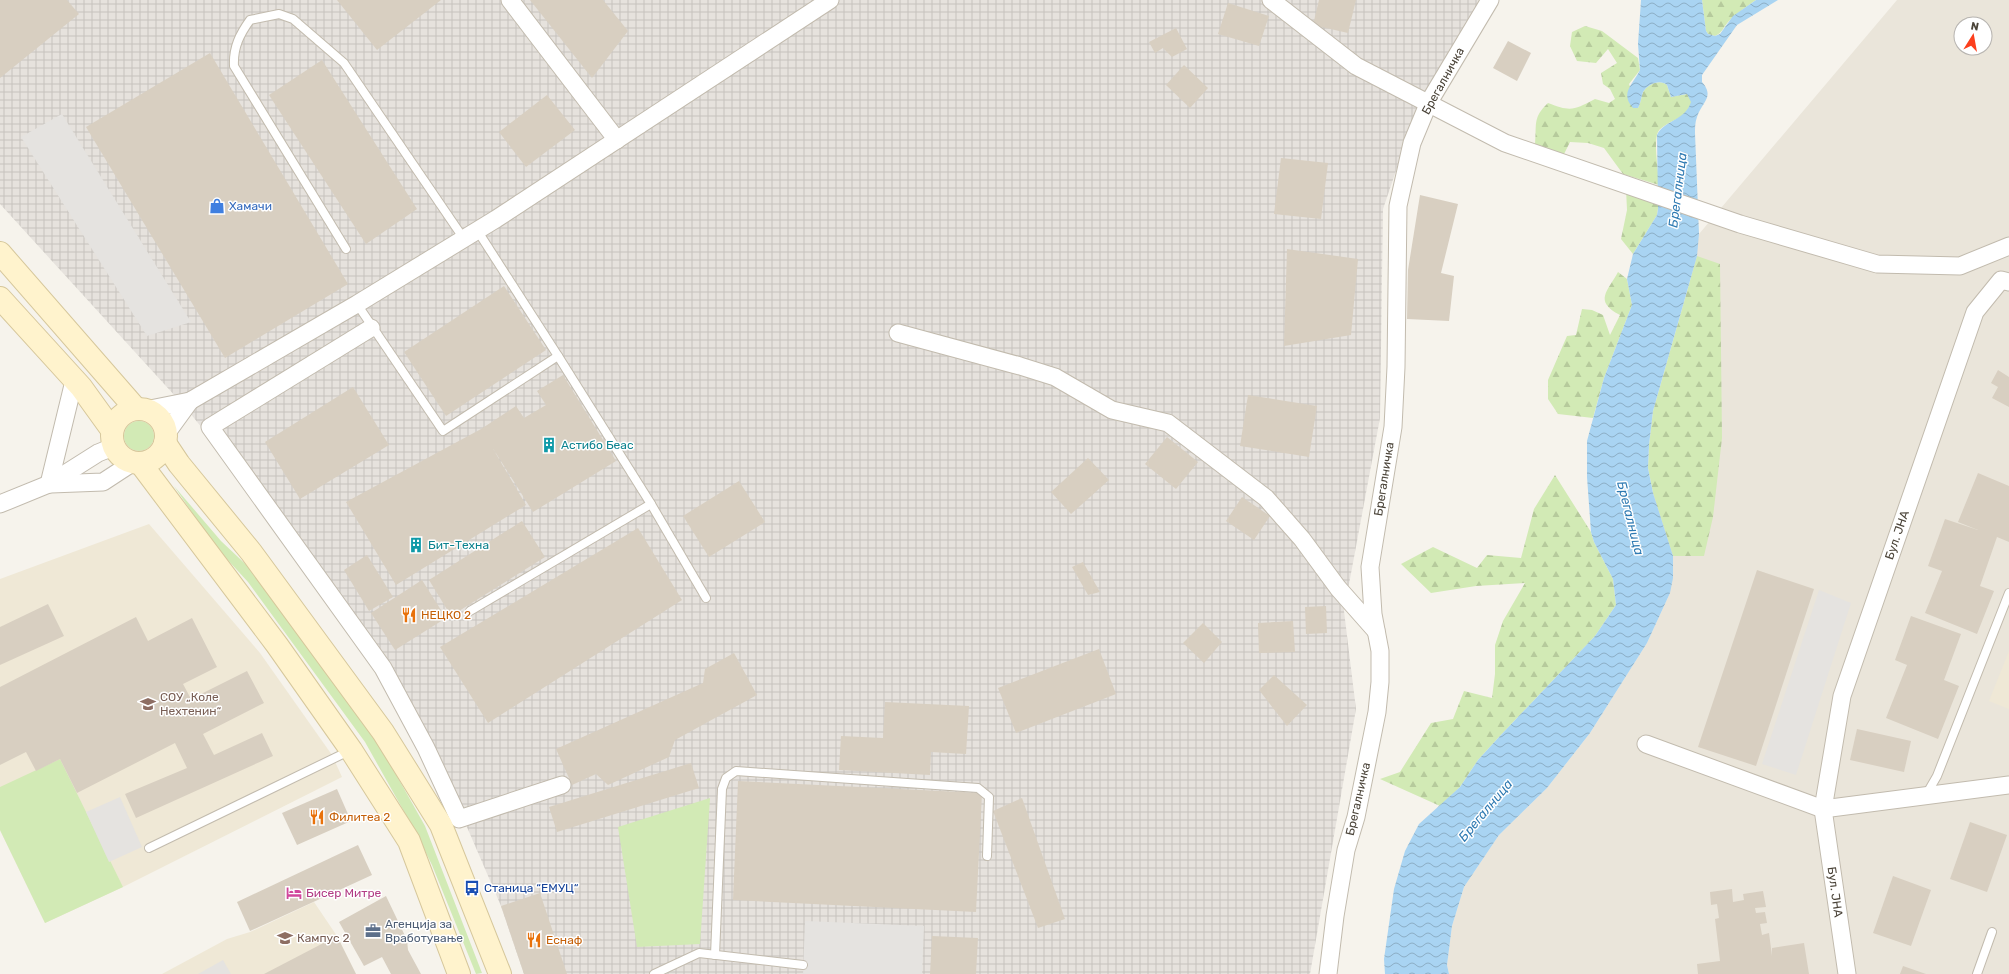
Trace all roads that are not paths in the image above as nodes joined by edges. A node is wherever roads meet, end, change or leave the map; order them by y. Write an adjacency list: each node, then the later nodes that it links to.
1 (510, 0): 6 (street)
2 (830, 0): 6 (street)
3 (1271, 0): 5 (street)
4 (1490, 0): 5 (street, Брегалничка)
5 (1429, 102): 8 (street); 29 (street, Брегалничка)
6 (617, 140): 7 (street)
7 (470, 235): 9 (lane); 13 (street); 16 (lane)
8 (2009, 246)
9 (346, 249)
10 (0, 253): 19 (main road)
11 (2009, 282): 35 (street, Бул. ЈНА)
12 (0, 298): 17 (main road)
13 (357, 304): 14 (lane); 18 (street)
14 (371, 328): 16 (lane); 32 (street)
15 (898, 333): 29 (street)
16 (558, 356): 25 (lane)
17 (74, 381): 20 (main road); 23 (street)
18 (190, 401): 19 (street); 21 (street)
19 (140, 410): 20 (main road); 21 (main road)
20 (113, 438): 22 (main road); 23 (street)
21 (165, 439): 22 (main road); 42 (main road)
22 (137, 463): 23 (street); 31 (main road)
23 (49, 484): 24 (street)
24 (0, 504)
25 (651, 504): 27 (lane); 28 (lane)
26 (2009, 593): 34 (lane)
27 (706, 598)
28 (470, 611)
29 (1378, 633): 44 (street, Брегалничка)
30 (1646, 744): 35 (street)
31 (351, 750): 36 (lane); 41 (main road)
32 (562, 785)
33 (2009, 785): 34 (street)
34 (1926, 795): 35 (street)
35 (1823, 809): 45 (street, Бул. ЈНА)
36 (149, 848)
37 (987, 856): 39 (lane)
38 (1992, 932): 46 (lane)
39 (715, 955): 40 (lane); 43 (lane)
40 (803, 965)
41 (459, 974)
42 (500, 974)
43 (654, 974)
44 (1328, 974)
45 (1847, 974)
46 (1976, 974)

